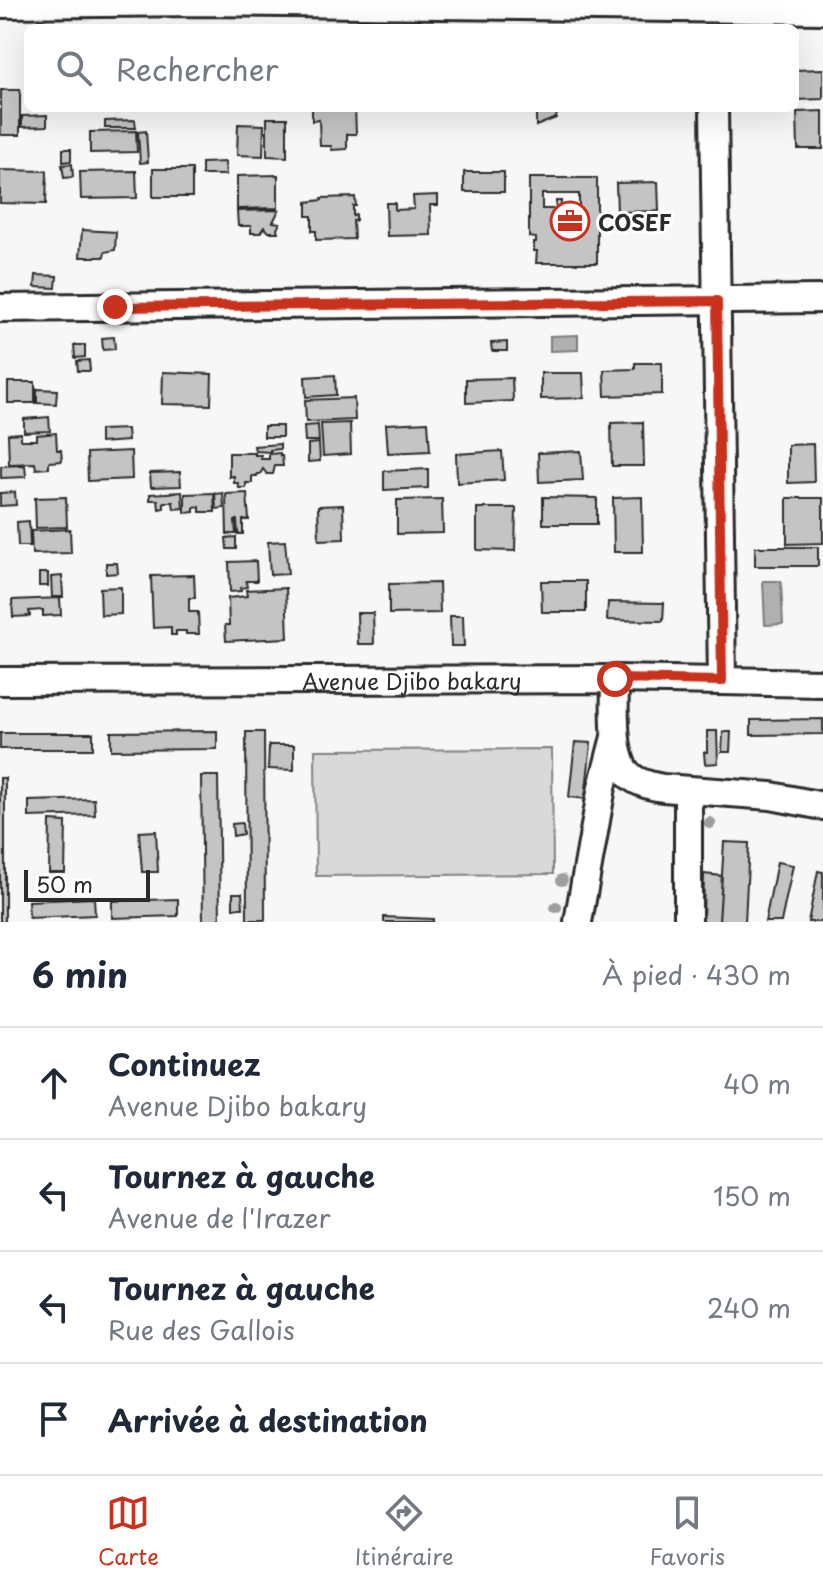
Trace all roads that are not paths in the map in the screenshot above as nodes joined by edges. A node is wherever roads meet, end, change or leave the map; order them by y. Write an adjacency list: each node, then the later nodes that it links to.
1 (0, 4): 3 (street)
2 (823, 10): 3 (street)
3 (713, 13)
4 (714, 112): 6 (street)
5 (823, 299): 6 (street)
6 (717, 301): 7 (street); 10 (street)
7 (0, 308)
8 (615, 679): 9 (street, Avenue Djibo bakary); 10 (street, Avenue Djibo bakary); 12 (street)
9 (0, 681)
10 (722, 681): 11 (street, Avenue Djibo bakary)
11 (823, 683)
12 (616, 734): 13 (street); 15 (street)
13 (688, 790): 14 (street); 16 (street)
14 (823, 806)
15 (578, 922)
16 (688, 922)

